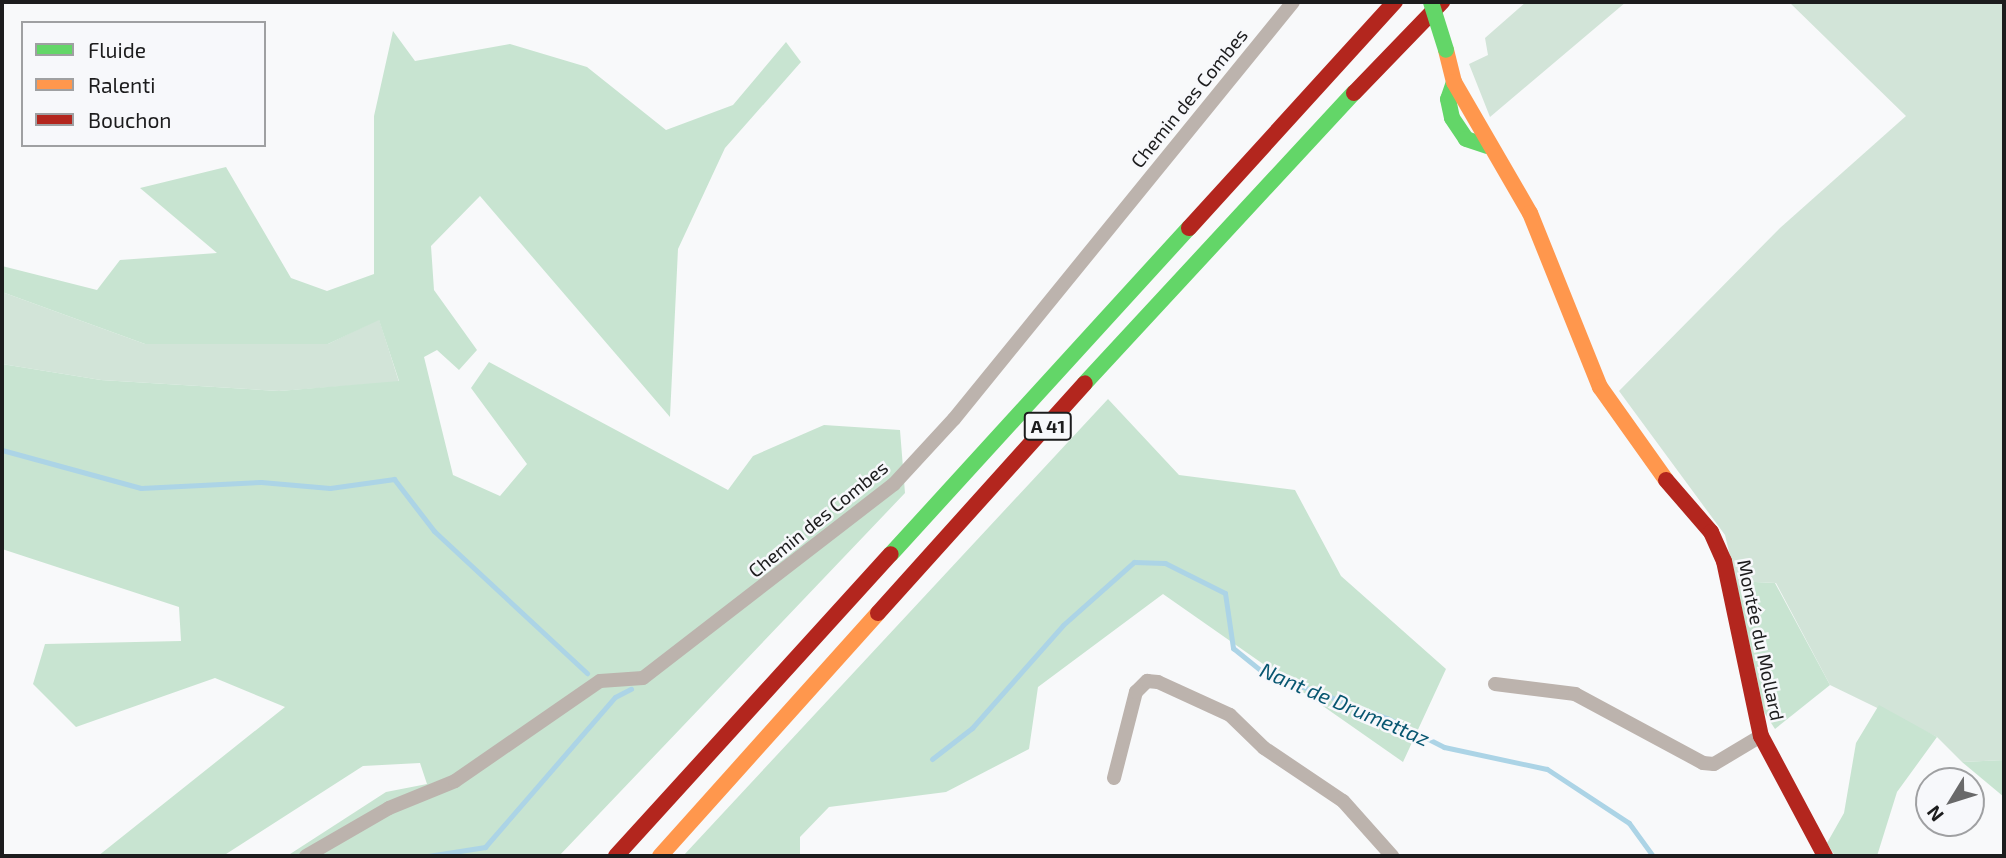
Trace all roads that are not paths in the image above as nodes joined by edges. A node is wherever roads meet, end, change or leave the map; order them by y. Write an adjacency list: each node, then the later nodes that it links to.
1 (1293, 2): 10 (street, Chemin des Combes)
2 (1395, 2): 11 (main road, A 41)
3 (1431, 2): 5 (main road, Montée du Mollard, bridge)
4 (1443, 2): 12 (main road, A 41)
5 (1454, 82): 6 (main road, Montée du Mollard); 6 (main road, Montée du Mollard)
6 (1488, 146): 8 (main road, Montée du Mollard)
7 (1495, 684): 8 (street)
8 (1761, 736): 14 (main road, Montée du Mollard)
9 (1114, 778): 13 (street)
10 (306, 856)
11 (615, 856)
12 (660, 856)
13 (1392, 856)
14 (1825, 856)

